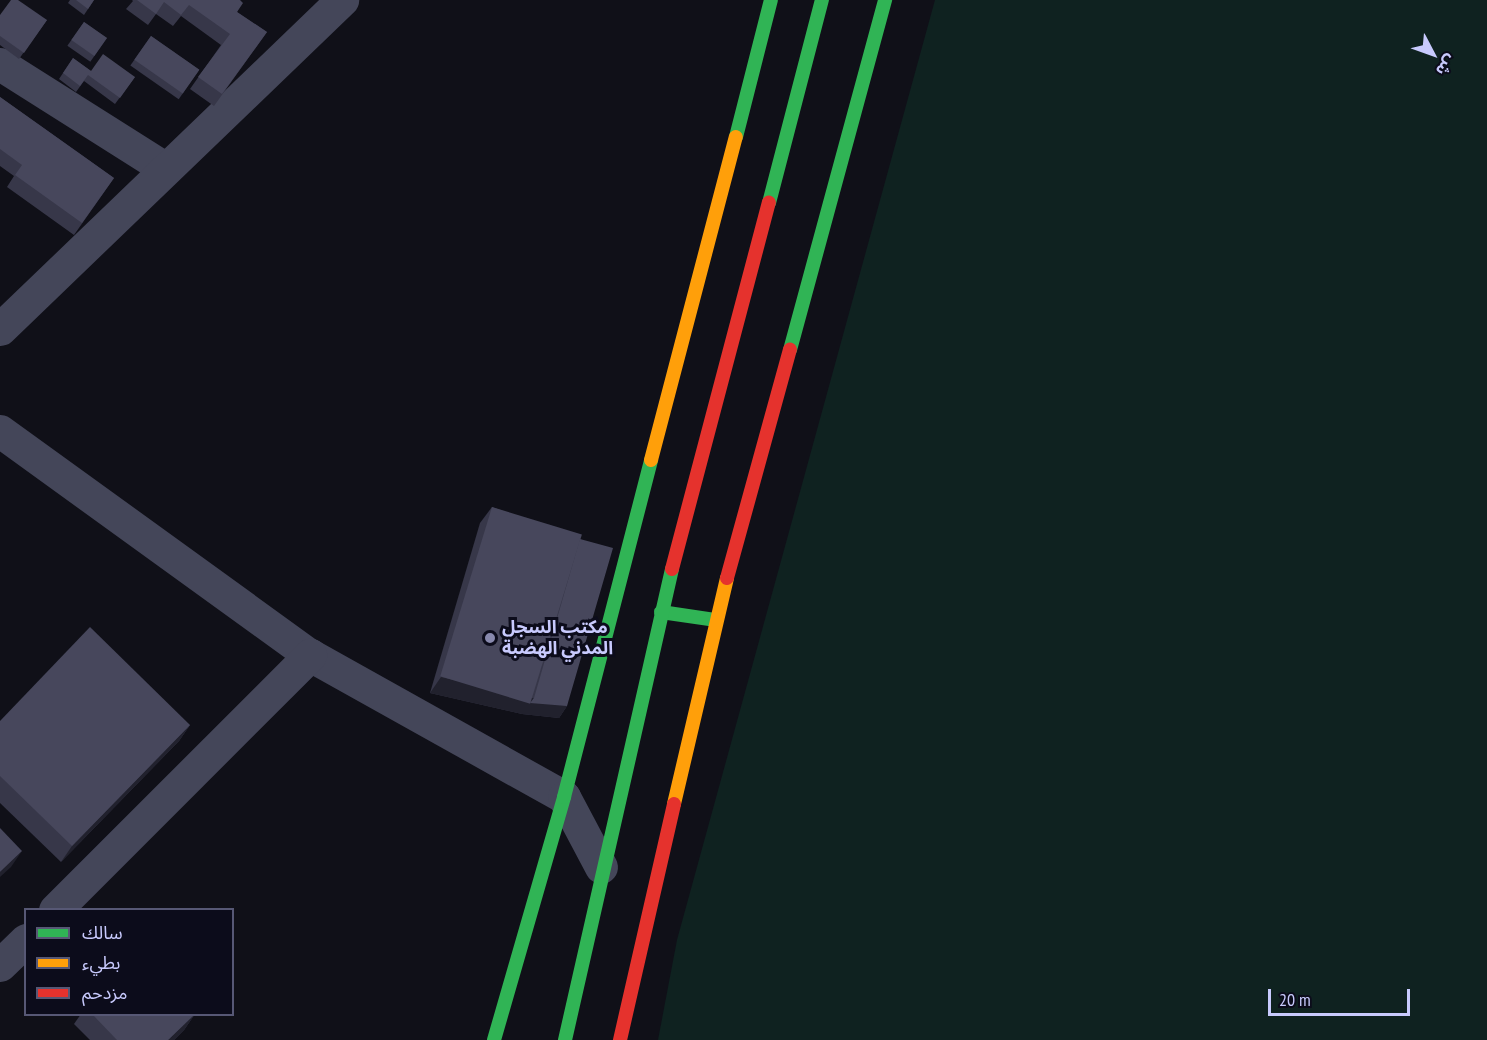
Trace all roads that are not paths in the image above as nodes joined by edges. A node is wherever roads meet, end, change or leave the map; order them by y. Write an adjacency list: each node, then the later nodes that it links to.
1 (771, 0): 12 (main road)
2 (822, 0): 9 (main road)
3 (885, 0): 10 (main road)
4 (334, 2): 6 (street)
5 (0, 63): 6 (street)
6 (166, 169): 7 (street)
7 (0, 329)
8 (0, 431): 11 (street)
9 (661, 612): 10 (main road); 13 (main road)
10 (716, 620): 19 (main road)
11 (310, 655): 12 (street); 14 (street)
12 (564, 797): 13 (street); 17 (main road)
13 (601, 867): 18 (main road)
14 (57, 908)
15 (24, 941): 16 (street)
16 (0, 965)
17 (494, 1040)
18 (565, 1040)
19 (620, 1040)

